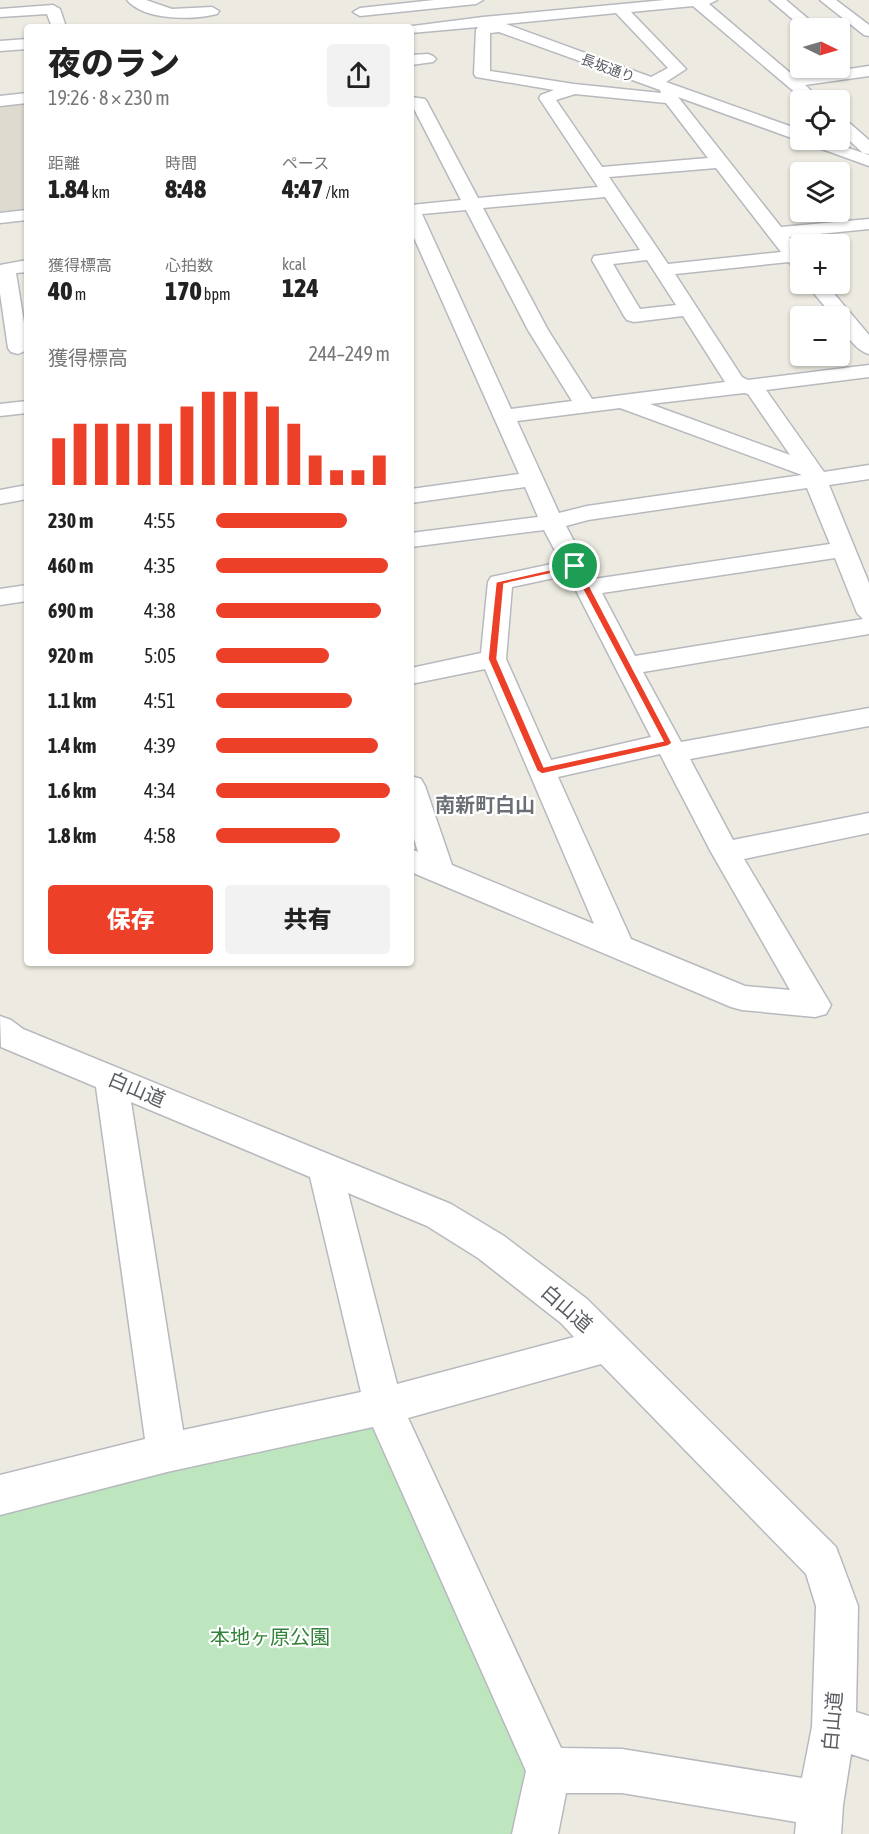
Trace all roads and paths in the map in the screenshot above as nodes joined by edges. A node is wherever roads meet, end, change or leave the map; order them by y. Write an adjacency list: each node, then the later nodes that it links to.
1 (134, 0): 8 (street)
2 (476, 0): 6 (street)
3 (777, 0): 11 (street)
4 (826, 0): 15 (street)
5 (703, 1): 7 (street); 22 (street)
6 (440, 2): 10 (street)
7 (619, 8): 13 (street); 23 (street)
8 (212, 10)
9 (0, 13): 12 (street)
10 (360, 13)
11 (800, 18)
12 (58, 24)
13 (490, 25): 14 (street, 長坂通り); 23 (street, 長坂通り); 24 (street)
14 (414, 29)
15 (869, 32)
16 (24, 44): 17 (street)
17 (0, 46)
18 (850, 58): 21 (street)
19 (428, 59): 20 (street)
20 (414, 60)
21 (869, 72): 22 (street)
22 (791, 82): 25 (street)
23 (651, 83): 26 (street, 長坂通り)
24 (574, 89): 26 (street); 36 (street)
25 (801, 90)
26 (669, 94): 30 (street, 長坂通り); 34 (street)
27 (24, 98): 28 (street)
28 (0, 101)
29 (414, 102): 38 (street)
30 (790, 132)
31 (850, 132): 32 (street)
32 (869, 149)
33 (839, 150): 35 (street)
34 (720, 162): 36 (street); 44 (street)
35 (865, 168)
36 (598, 173): 37 (street)
37 (609, 191): 38 (street); 47 (street)
38 (475, 205): 39 (street); 56 (street)
39 (414, 211)
40 (24, 215): 41 (street)
41 (0, 218)
42 (414, 218): 59 (street)
43 (869, 224): 44 (street)
44 (776, 233): 45 (street)
45 (790, 251)
46 (790, 260): 47 (street)
47 (658, 262): 50 (street); 50 (street)
48 (24, 266): 51 (street)
49 (824, 294): 52 (street)
50 (688, 310): 54 (street)
51 (15, 348)
52 (869, 348)
53 (869, 371): 54 (street)
54 (742, 386): 55 (street); 61 (street)
55 (620, 401): 56 (street); 61 (street)
56 (585, 405): 59 (street)
57 (24, 407): 58 (street)
58 (0, 410)
59 (503, 416): 62 (street)
60 (869, 472): 61 (street)
61 (814, 476): 66 (street); 68 (street)
62 (532, 479): 64 (street); 66 (street)
63 (24, 493): 65 (street)
64 (414, 496)
65 (0, 497)
66 (552, 522): 67 (street); 69 (street)
67 (414, 540)
68 (843, 549): 69 (street); 72 (street)
69 (580, 577): 74 (street); 75 (street)
70 (24, 593): 71 (street)
71 (0, 597)
72 (867, 604)
73 (869, 626): 75 (street)
74 (492, 659): 76 (street); 79 (street)
75 (627, 666): 78 (street)
76 (414, 675)
77 (869, 717): 78 (street)
78 (671, 748): 79 (street); 82 (street)
79 (542, 771): 85 (street)
80 (414, 795): 84 (street)
81 (869, 823): 82 (street)
82 (725, 852): 85 (street)
83 (414, 861): 84 (street)
84 (439, 870): 85 (street)
85 (620, 949)
86 (0, 1029): 87 (street, 白山道)
87 (111, 1079): 88 (street, 白山道); 91 (street)
88 (325, 1168): 89 (street, 白山道); 90 (street)
89 (608, 1345): 90 (street); 93 (street, 白山道)
90 (382, 1406): 91 (street); 94 (street)
91 (167, 1453): 92 (street)
92 (0, 1495)
93 (852, 1732): 95 (street, 白山道)
94 (548, 1770): 95 (street); 96 (street)
95 (819, 1820)
96 (535, 1834)

